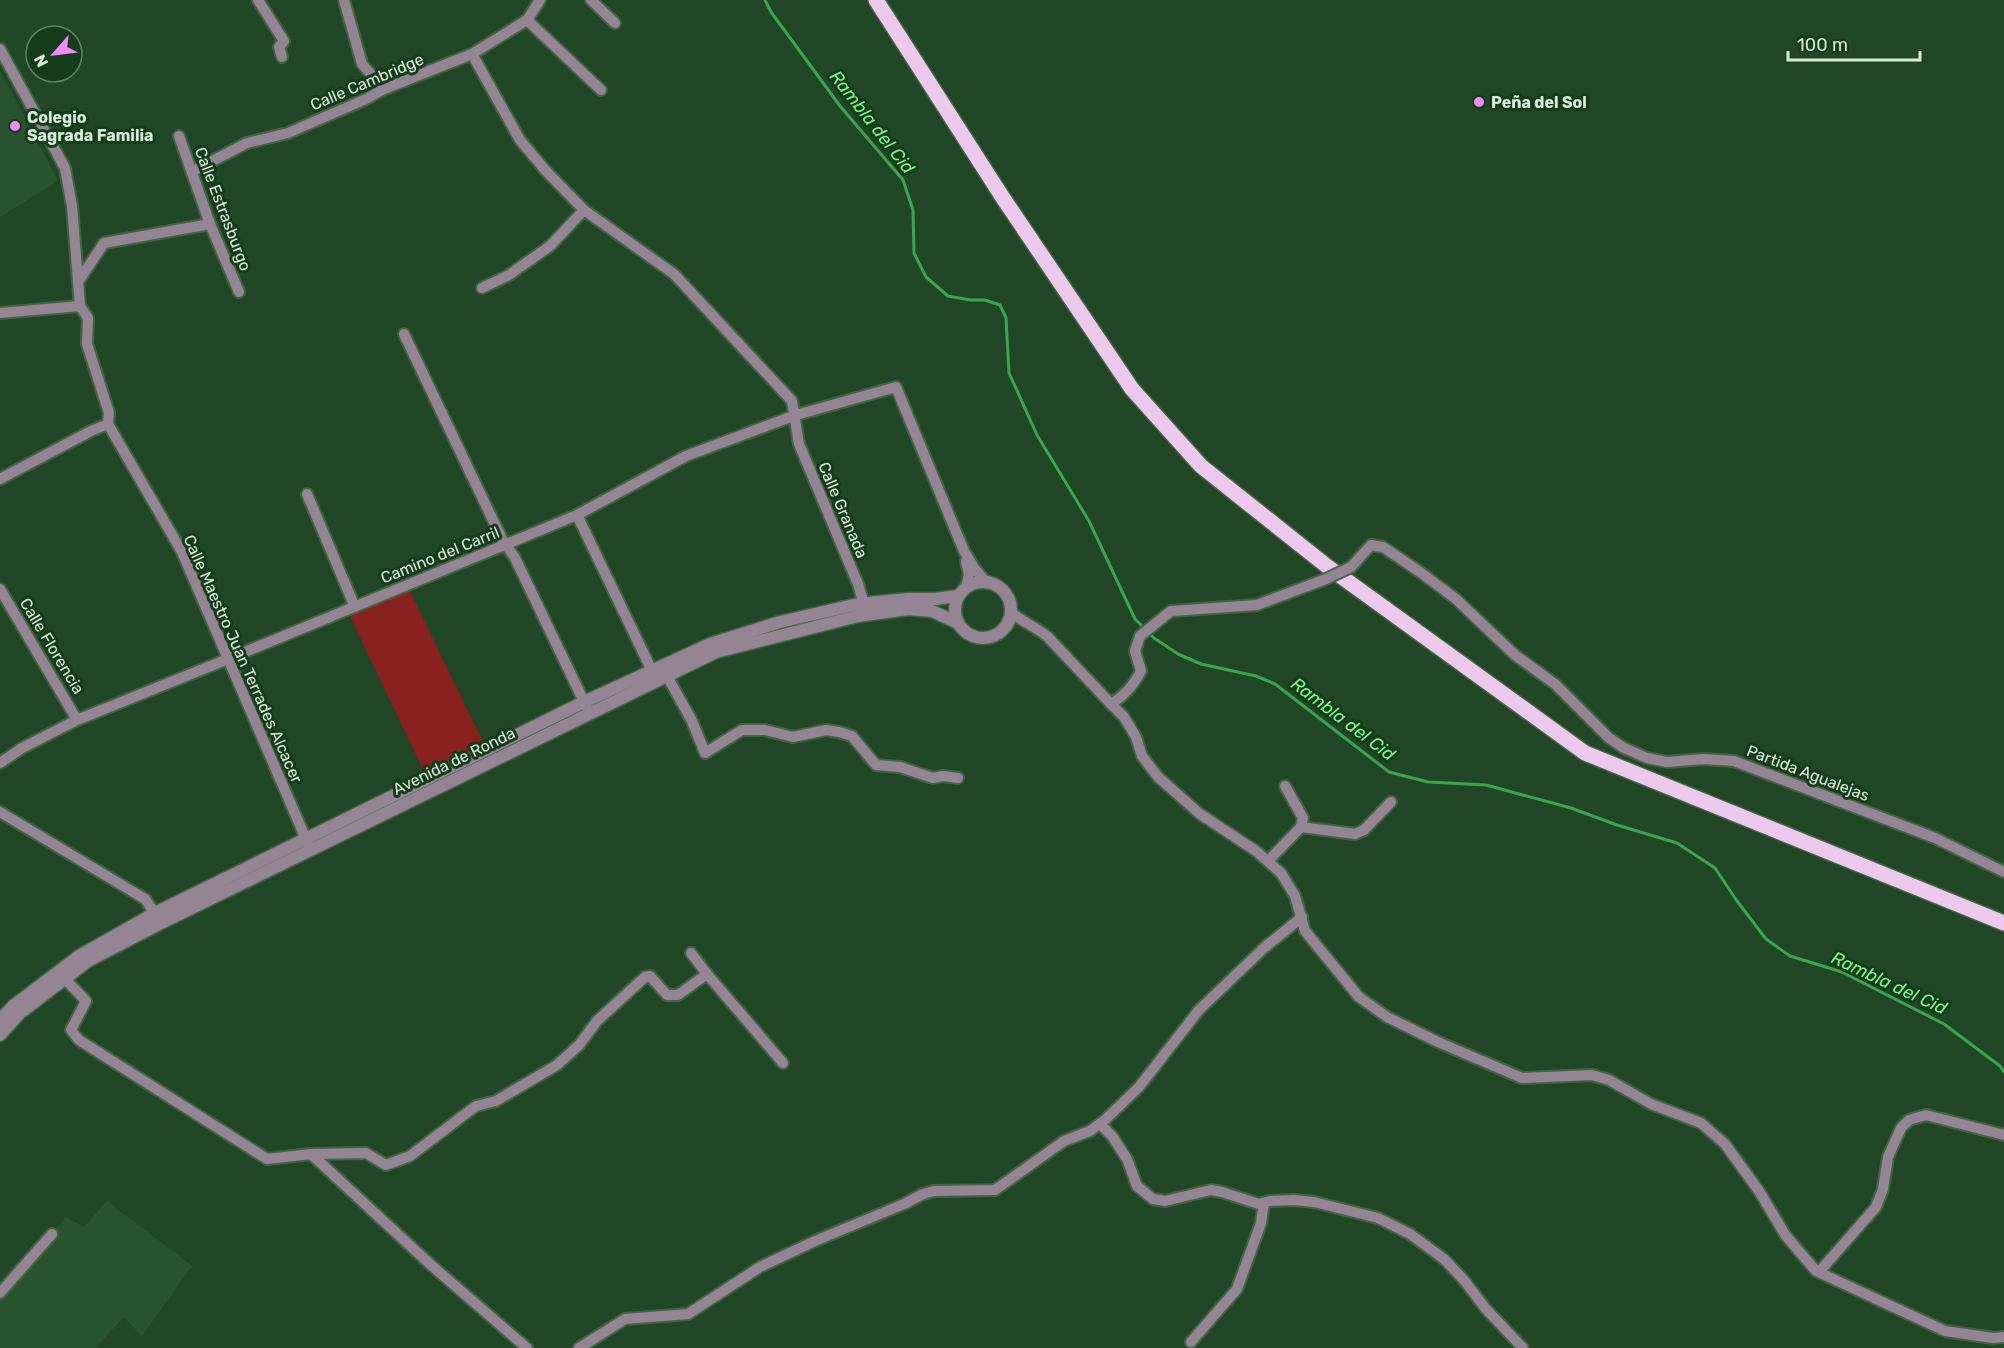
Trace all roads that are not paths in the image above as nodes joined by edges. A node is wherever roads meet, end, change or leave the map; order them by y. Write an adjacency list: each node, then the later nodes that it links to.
1 (258, 0): 10 (street)
2 (344, 0): 11 (street)
3 (540, 0): 6 (street, Calle Cambridge)
4 (591, 0): 7 (street)
5 (876, 0): 53 (main road)
6 (527, 20): 9 (street, Calle Cambridge); 12 (street)
7 (615, 23)
8 (0, 49): 17 (street, Calle Maestro Juan Terrades Alcacer)
9 (472, 54): 11 (street, Calle Cambridge); 15 (street, Calle Granada)
10 (282, 57)
11 (384, 88): 14 (street, Calle Cambridge)
12 (601, 90)
13 (179, 136): 14 (street, Calle Estrasburgo)
14 (193, 171): 16 (street, Calle Estrasburgo)
15 (584, 210): 18 (street); 23 (street, Calle Granada)
16 (210, 224): 17 (street); 19 (street, Calle Estrasburgo)
17 (78, 282): 20 (street, Calle Maestro Juan Terrades Alcacer)
18 (482, 288)
19 (239, 292)
20 (80, 306): 21 (street); 24 (street, Calle Maestro Juan Terrades Alcacer)
21 (0, 313)
22 (404, 334): 28 (street)
23 (796, 416): 27 (street, Camino del Carril); 29 (street, Camino del Carril); 34 (street, Calle Granada)
24 (108, 424): 25 (street); 37 (street, Calle Maestro Juan Terrades Alcacer)
25 (0, 479)
26 (307, 494): 33 (street)
27 (577, 515): 28 (street, Camino del Carril); 38 (street)
28 (507, 544): 33 (street, Camino del Carril); 40 (street)
29 (964, 551): 30 (street); 32 (street)
30 (986, 582): 32 (street); 35 (street)
31 (0, 589): 41 (street, Calle Florencia)
32 (962, 591): 34 (street, Avenida de Ronda); 36 (street)
33 (355, 607): 37 (street, Camino del Carril)
34 (865, 609): 36 (street, Avenida de Ronda); 38 (street, Avenida de Ronda)
35 (1010, 618): 36 (street); 39 (street)
36 (958, 623)
37 (228, 660): 41 (street, Camino del Carril); 48 (street, Calle Maestro Juan Terrades Alcacer)
38 (658, 676): 40 (street, Avenida de Ronda); 43 (street)
39 (1111, 704): 49 (street); 50 (street, Partida Agualejas, bridge)
40 (587, 708): 48 (street, Avenida de Ronda)
41 (77, 720): 42 (street, Camino del Carril)
42 (0, 763)
43 (958, 778)
44 (1285, 786): 47 (street)
45 (1391, 802): 47 (street)
46 (0, 812): 52 (street)
47 (1301, 826): 49 (street)
48 (308, 844): 52 (street, Avenida de Ronda)
49 (1268, 861): 51 (street)
50 (2004, 872)
51 (1302, 917): 60 (street); 65 (street)
52 (158, 918): 56 (street, Avenida de Ronda); 57 (street, Avenida de Ronda)
53 (2004, 922)
54 (691, 953): 55 (street)
55 (707, 974): 59 (street); 62 (street)
56 (65, 979): 58 (street, Avenida de Ronda); 62 (street)
57 (0, 1020)
58 (0, 1035)
59 (783, 1063)
60 (1100, 1124): 63 (street); 70 (street)
61 (2004, 1135): 65 (street)
62 (311, 1154): 69 (street)
63 (1264, 1203): 68 (street); 71 (street)
64 (52, 1234): 66 (street)
65 (1819, 1272): 67 (street)
66 (0, 1293)
67 (2004, 1337)
68 (1191, 1342)
69 (527, 1348)
70 (579, 1348)
71 (1523, 1348)

